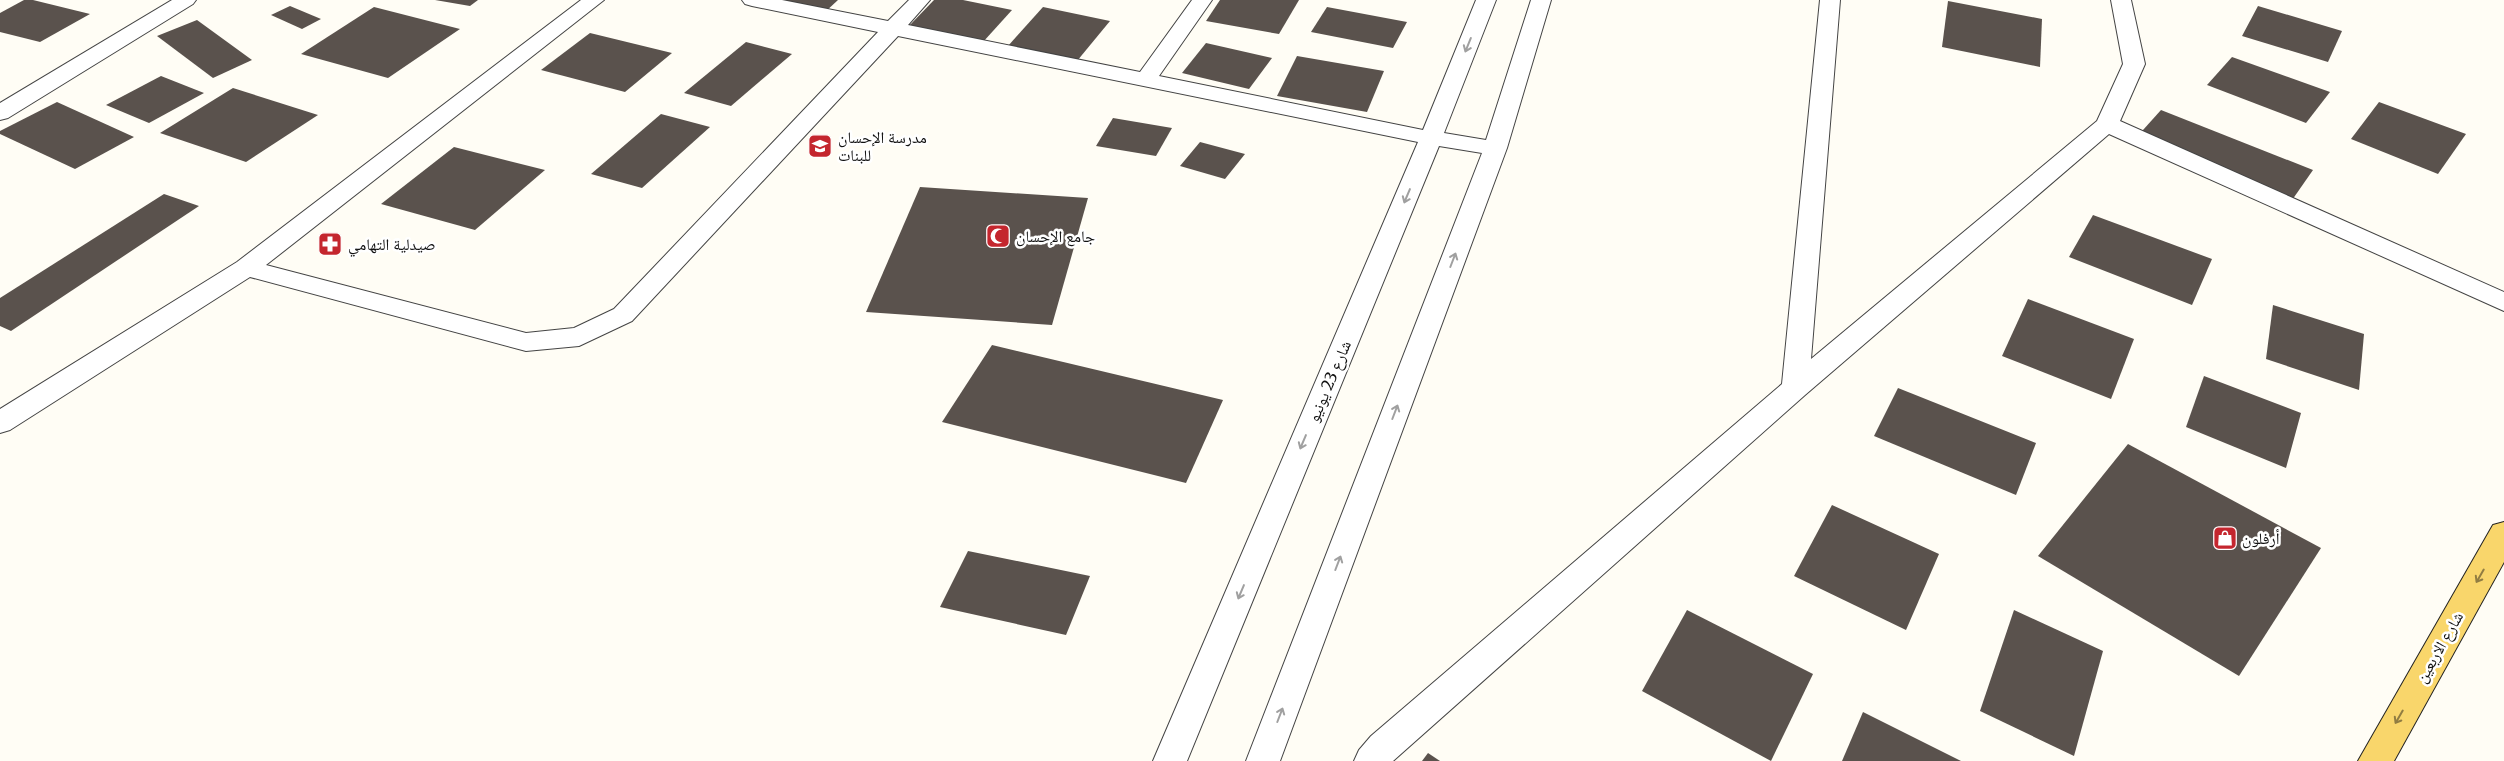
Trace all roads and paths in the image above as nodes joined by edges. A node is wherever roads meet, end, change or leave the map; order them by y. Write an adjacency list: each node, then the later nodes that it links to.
1 (186, 0): 12 (street)
2 (594, 0): 16 (street)
3 (752, 0): 10 (street)
4 (920, 0): 10 (street)
5 (1202, 0): 11 (street)
6 (1486, 0): 14 (street, شارع 23 يونيو, one-way to 14)
7 (1542, 0): 15 (street)
8 (1830, 0): 18 (street)
9 (2121, 0): 13 (street)
10 (893, 28): 11 (street); 16 (street)
11 (1146, 79): 14 (street)
12 (0, 113)
13 (2107, 124): 17 (street); 18 (street)
14 (1431, 138): 15 (street); 22 (street, شارع 23 يونيو, one-way to 22)
15 (1496, 148): 23 (street, one-way to 15)
16 (246, 268): 19 (street)
17 (2504, 302)
18 (1795, 388): 24 (street)
19 (6, 417): 20 (street)
20 (0, 437)
21 (2504, 534): 25 (main road, شارع الاربعين, one-way to 25)
22 (1170, 761)
23 (1263, 761)
24 (1371, 761)
25 (2374, 761)

